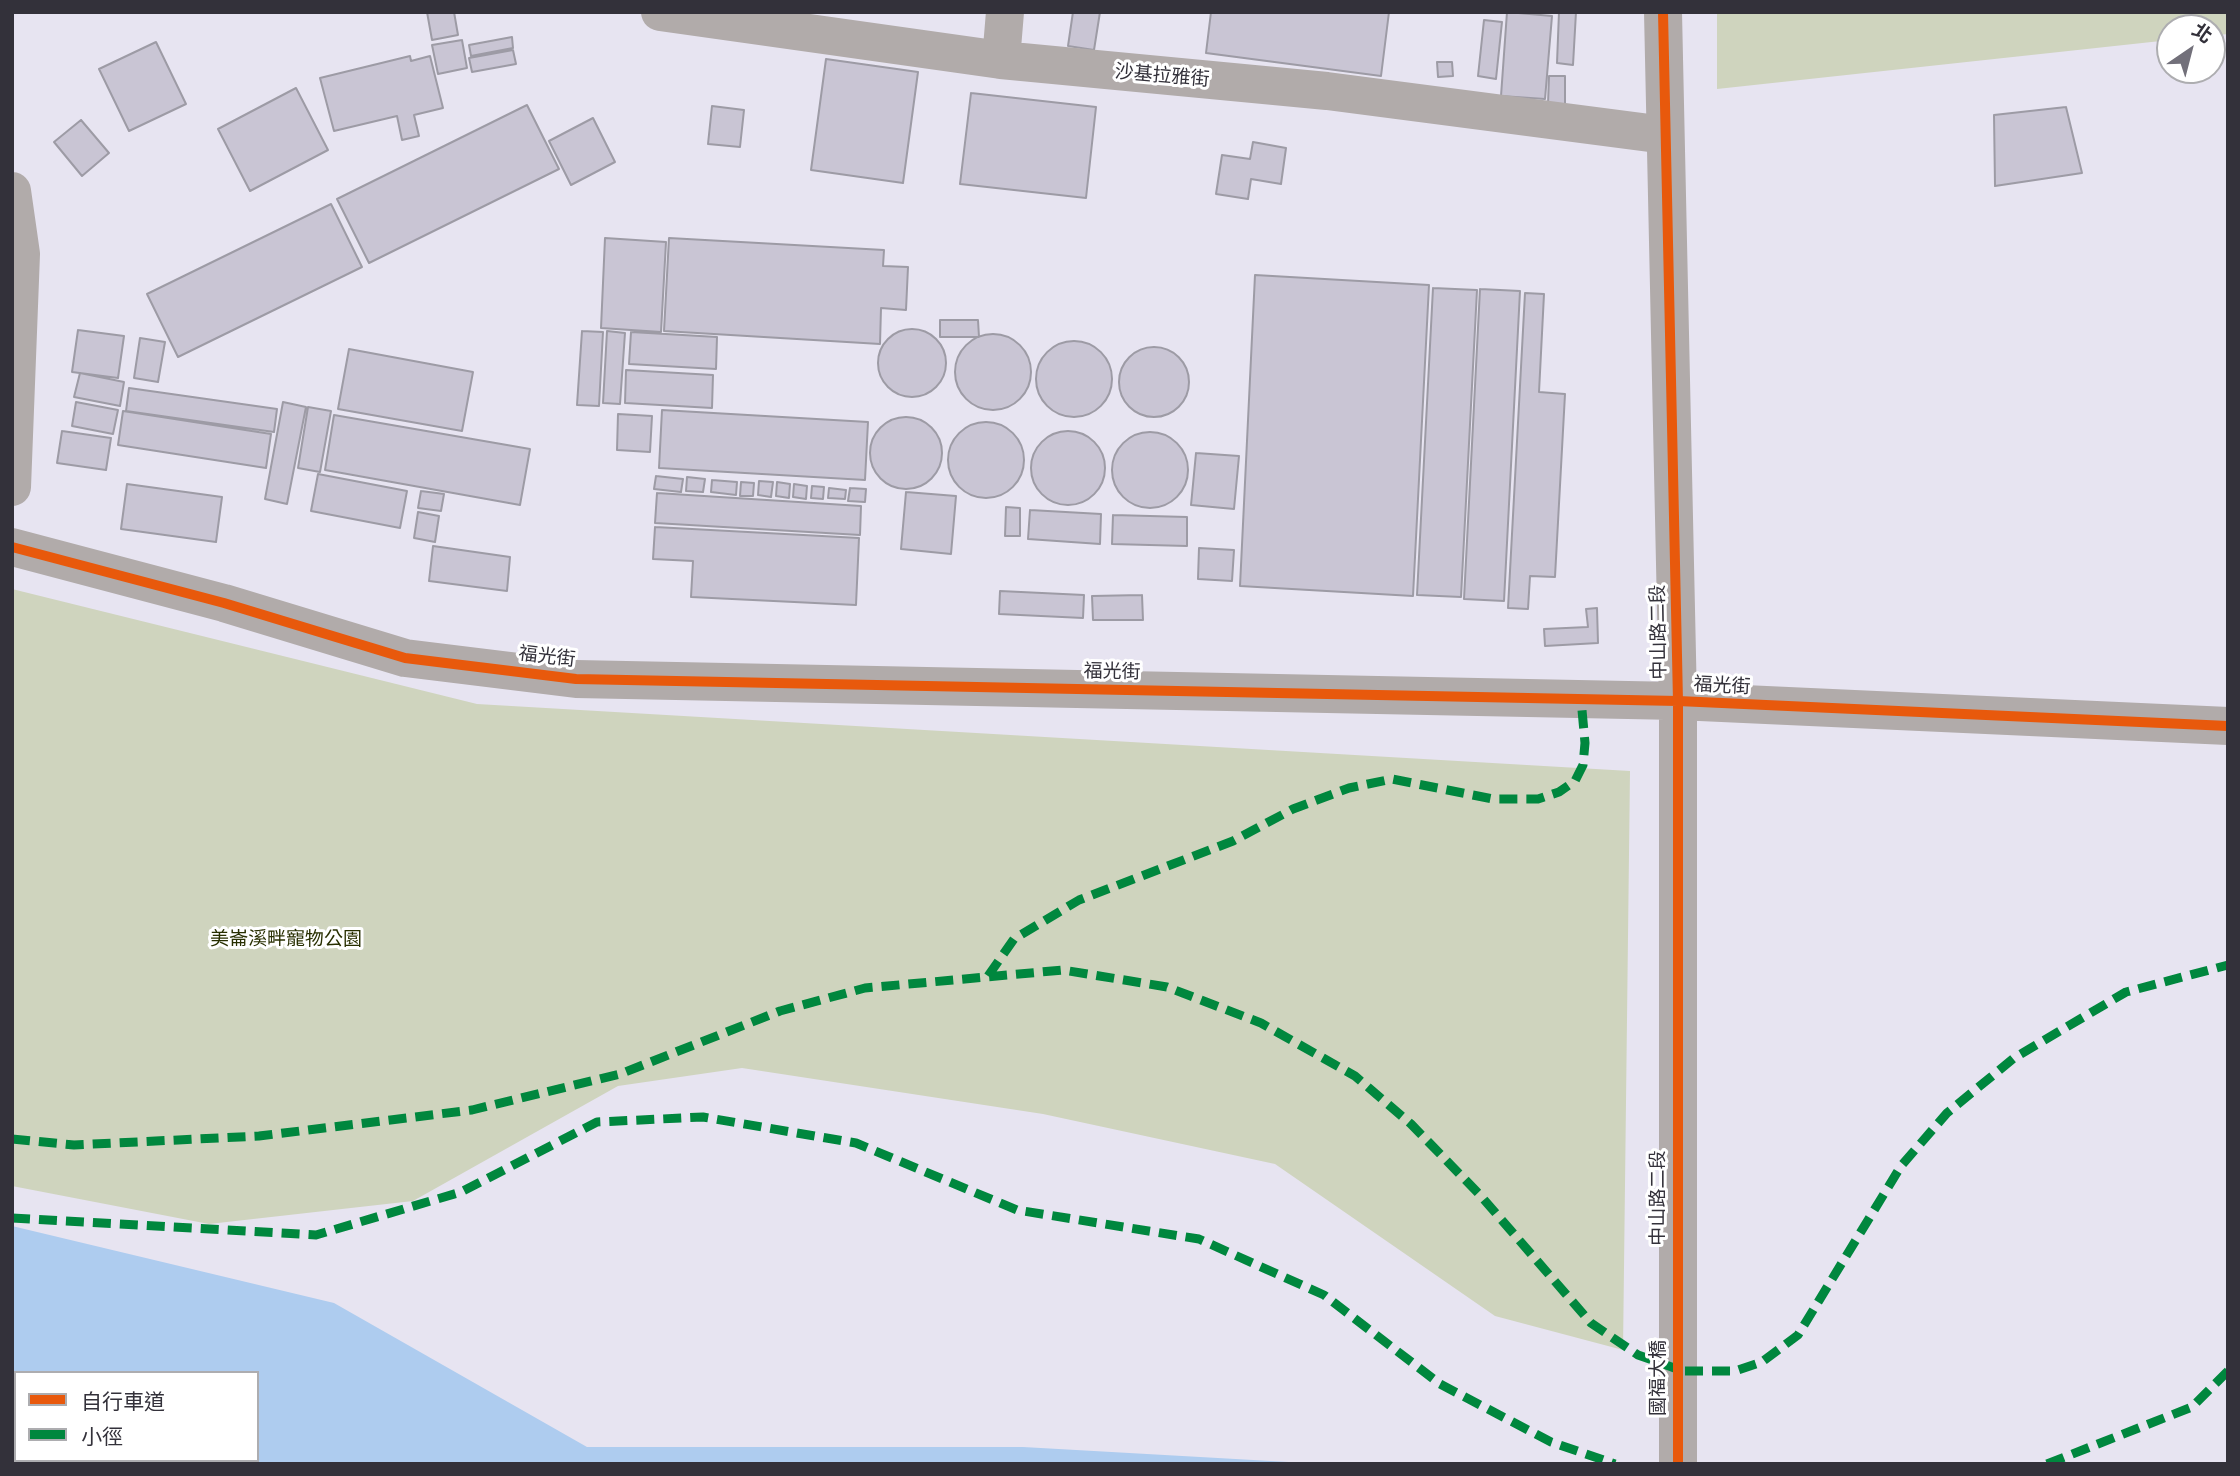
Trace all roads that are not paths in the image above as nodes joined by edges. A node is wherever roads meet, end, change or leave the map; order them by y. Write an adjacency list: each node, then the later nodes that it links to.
1 (660, 12): 4 (street, 沙基拉雅街)
2 (1005, 12): 4 (street)
3 (1663, 12): 5 (street, 中山路二段)
4 (1001, 60): 5 (street, 沙基拉雅街)
5 (1665, 135): 9 (street, 中山路二段)
6 (12, 191): 7 (street)
7 (12, 487)
8 (12, 547): 9 (street, 福光街)
9 (1678, 701): 10 (street, 福光街); 11 (street, 中山路二段)
10 (2228, 726)
11 (1676, 1293): 12 (street, 國福大橋)
12 (1678, 1464)

